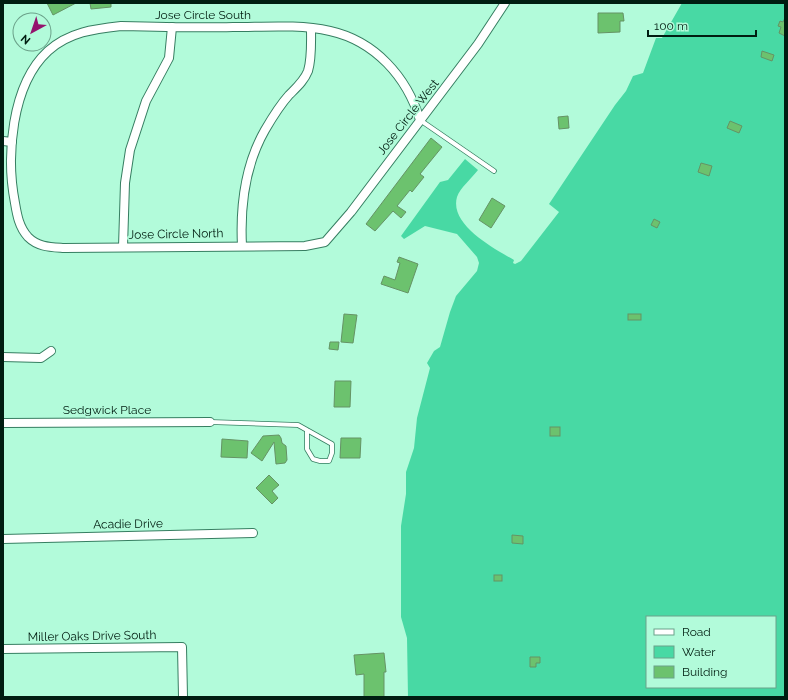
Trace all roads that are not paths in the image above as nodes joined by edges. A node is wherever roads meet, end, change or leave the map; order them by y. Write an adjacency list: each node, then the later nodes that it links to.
1 (505, 3): 4 (street, Jose Circle West)
2 (172, 27): 3 (street, Jose Circle South); 5 (street, Jose Circle South); 10 (street)
3 (311, 28): 4 (street, Jose Circle South); 9 (street)
4 (420, 120): 6 (lane); 8 (street, Jose Circle West)
5 (7, 141): 7 (street, Jose Circle South)
6 (494, 171)
7 (29, 238): 10 (street, Jose Circle North)
8 (325, 242): 9 (street, Jose Circle North)
9 (242, 246): 10 (street, Jose Circle North)
10 (123, 247)
11 (51, 351): 12 (street)
12 (3, 357)
13 (210, 422): 14 (street, Sedgwick Place); 15 (lane)
14 (3, 423)
15 (307, 430): 15 (lane)
16 (253, 533): 17 (street, Acadie Drive)
17 (3, 539)
18 (3, 649): 19 (street, Miller Oaks Drive South)
19 (183, 697)

